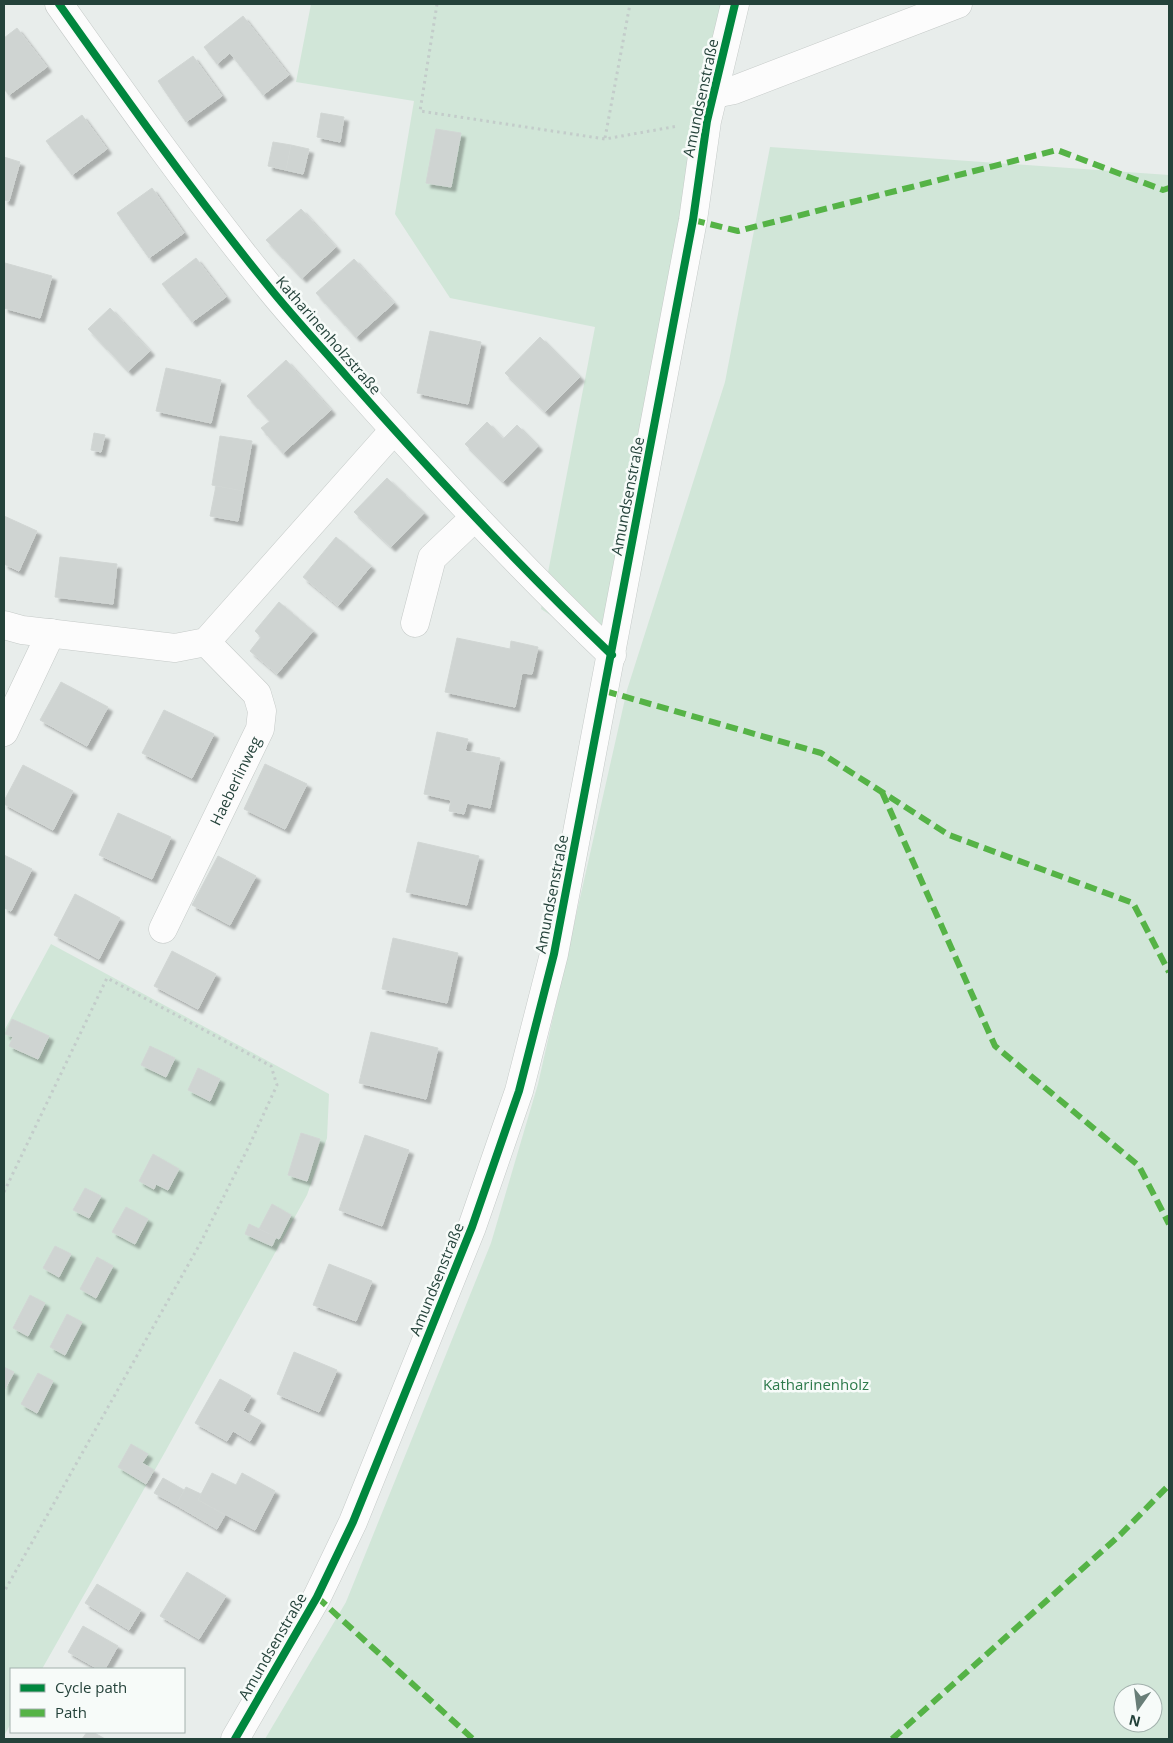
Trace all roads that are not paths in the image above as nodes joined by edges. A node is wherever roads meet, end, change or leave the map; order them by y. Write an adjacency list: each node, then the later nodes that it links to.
1 (59, 4): 5 (street, Katharinenholzstraße)
2 (735, 4): 4 (street, Amundsenstraße)
3 (958, 4): 4 (street)
4 (714, 94): 11 (street, Amundsenstraße)
5 (394, 430): 6 (street, Katharinenholzstraße); 10 (street)
6 (475, 517): 7 (street); 11 (street, Katharinenholzstraße)
7 (415, 623)
8 (4, 624): 9 (street)
9 (51, 633): 10 (street); 12 (street)
10 (206, 642): 13 (street, Haeberlinweg)
11 (612, 655): 14 (street, Amundsenstraße)
12 (4, 732)
13 (164, 929)
14 (235, 1739)

